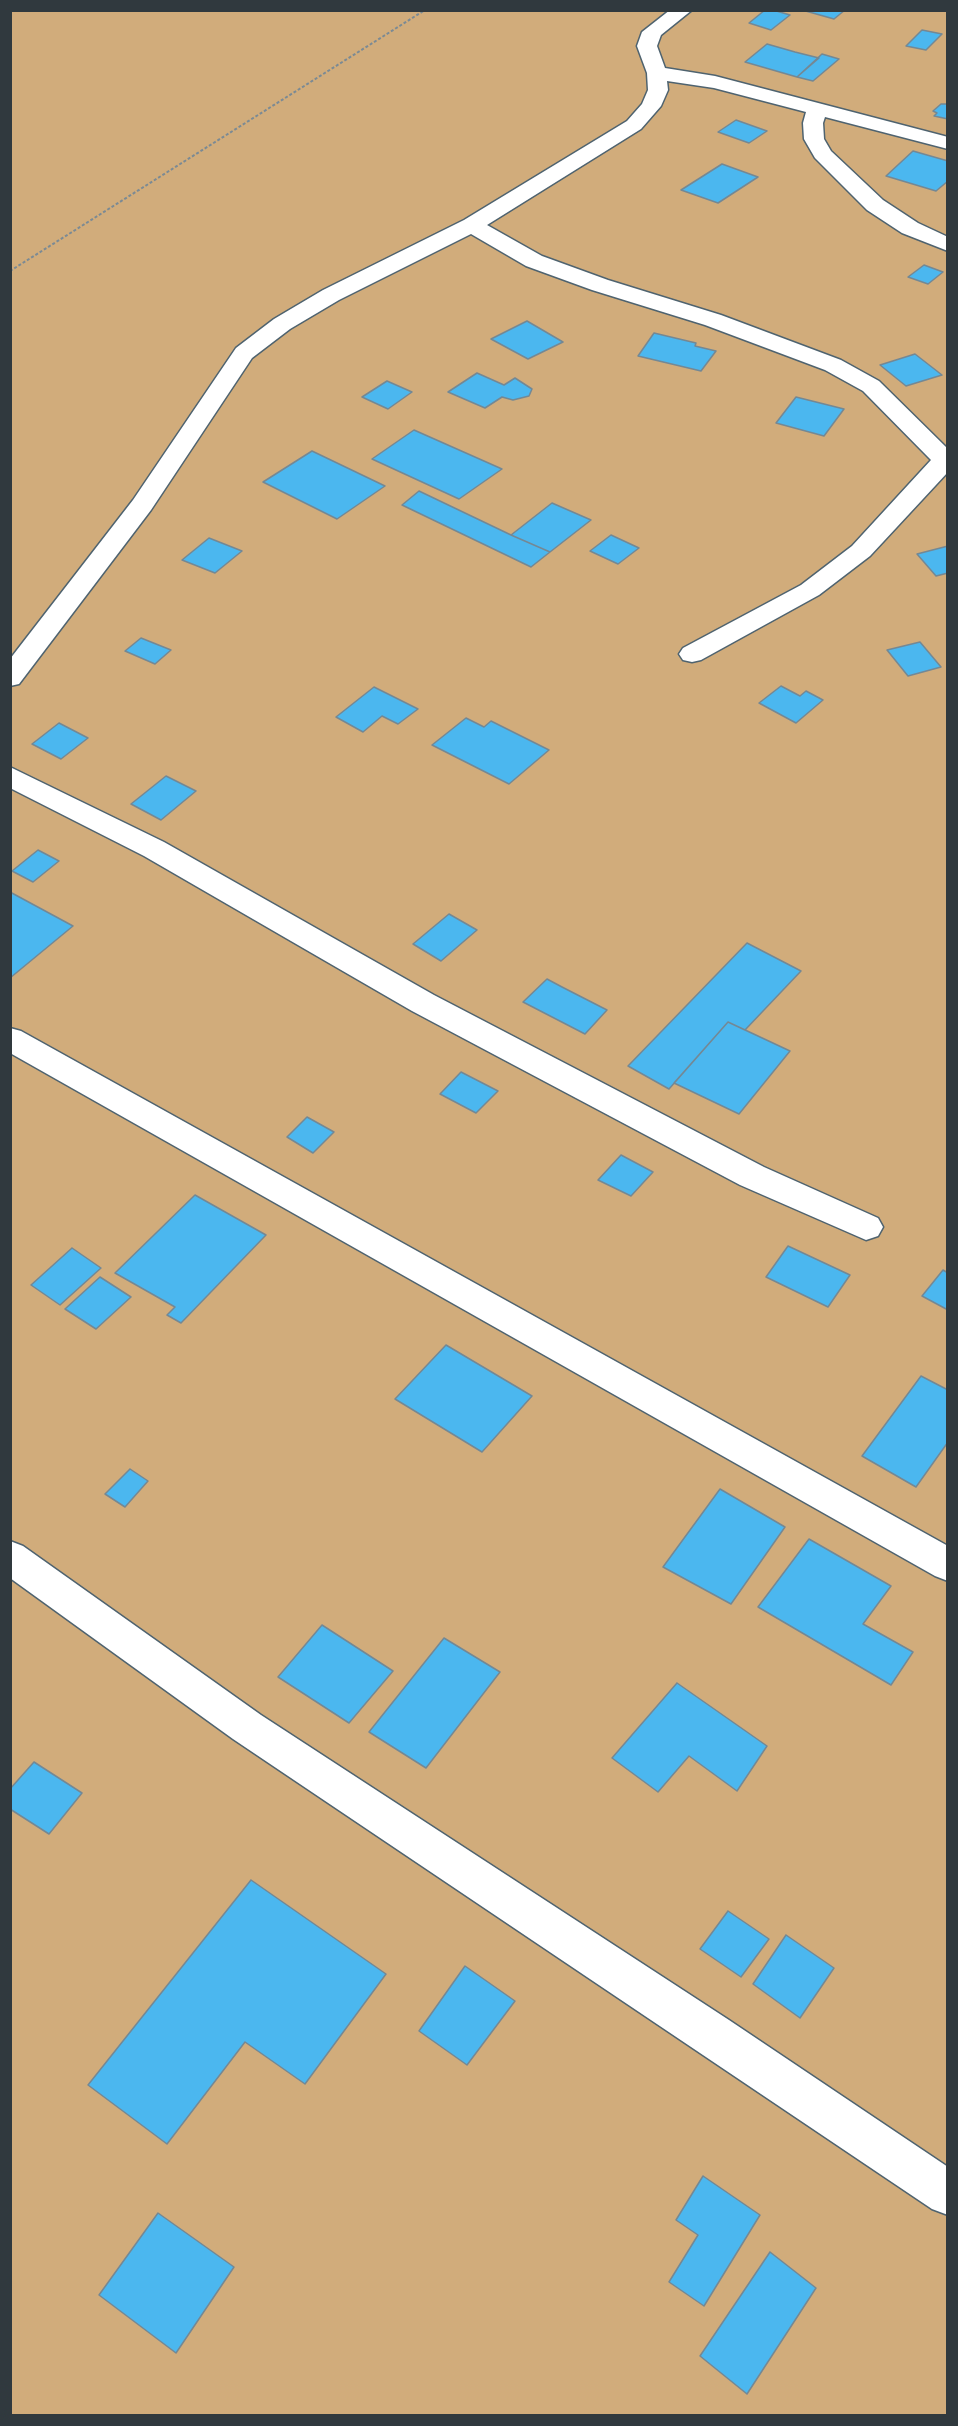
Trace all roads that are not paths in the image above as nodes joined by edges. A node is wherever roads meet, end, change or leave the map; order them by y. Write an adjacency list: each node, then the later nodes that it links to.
1 (683, 10): 2 (lane)
2 (657, 74): 3 (lane); 5 (lane)
3 (817, 109): 4 (lane); 6 (lane)
4 (948, 143)
5 (472, 225): 7 (lane); 9 (lane)
6 (948, 245)
7 (946, 461): 8 (lane)
8 (692, 654)
9 (10, 678)
10 (10, 776): 12 (lane)
11 (10, 1039): 14 (lane)
12 (866, 1227)
13 (10, 1557): 15 (lane)
14 (948, 1565)
15 (948, 2193)

